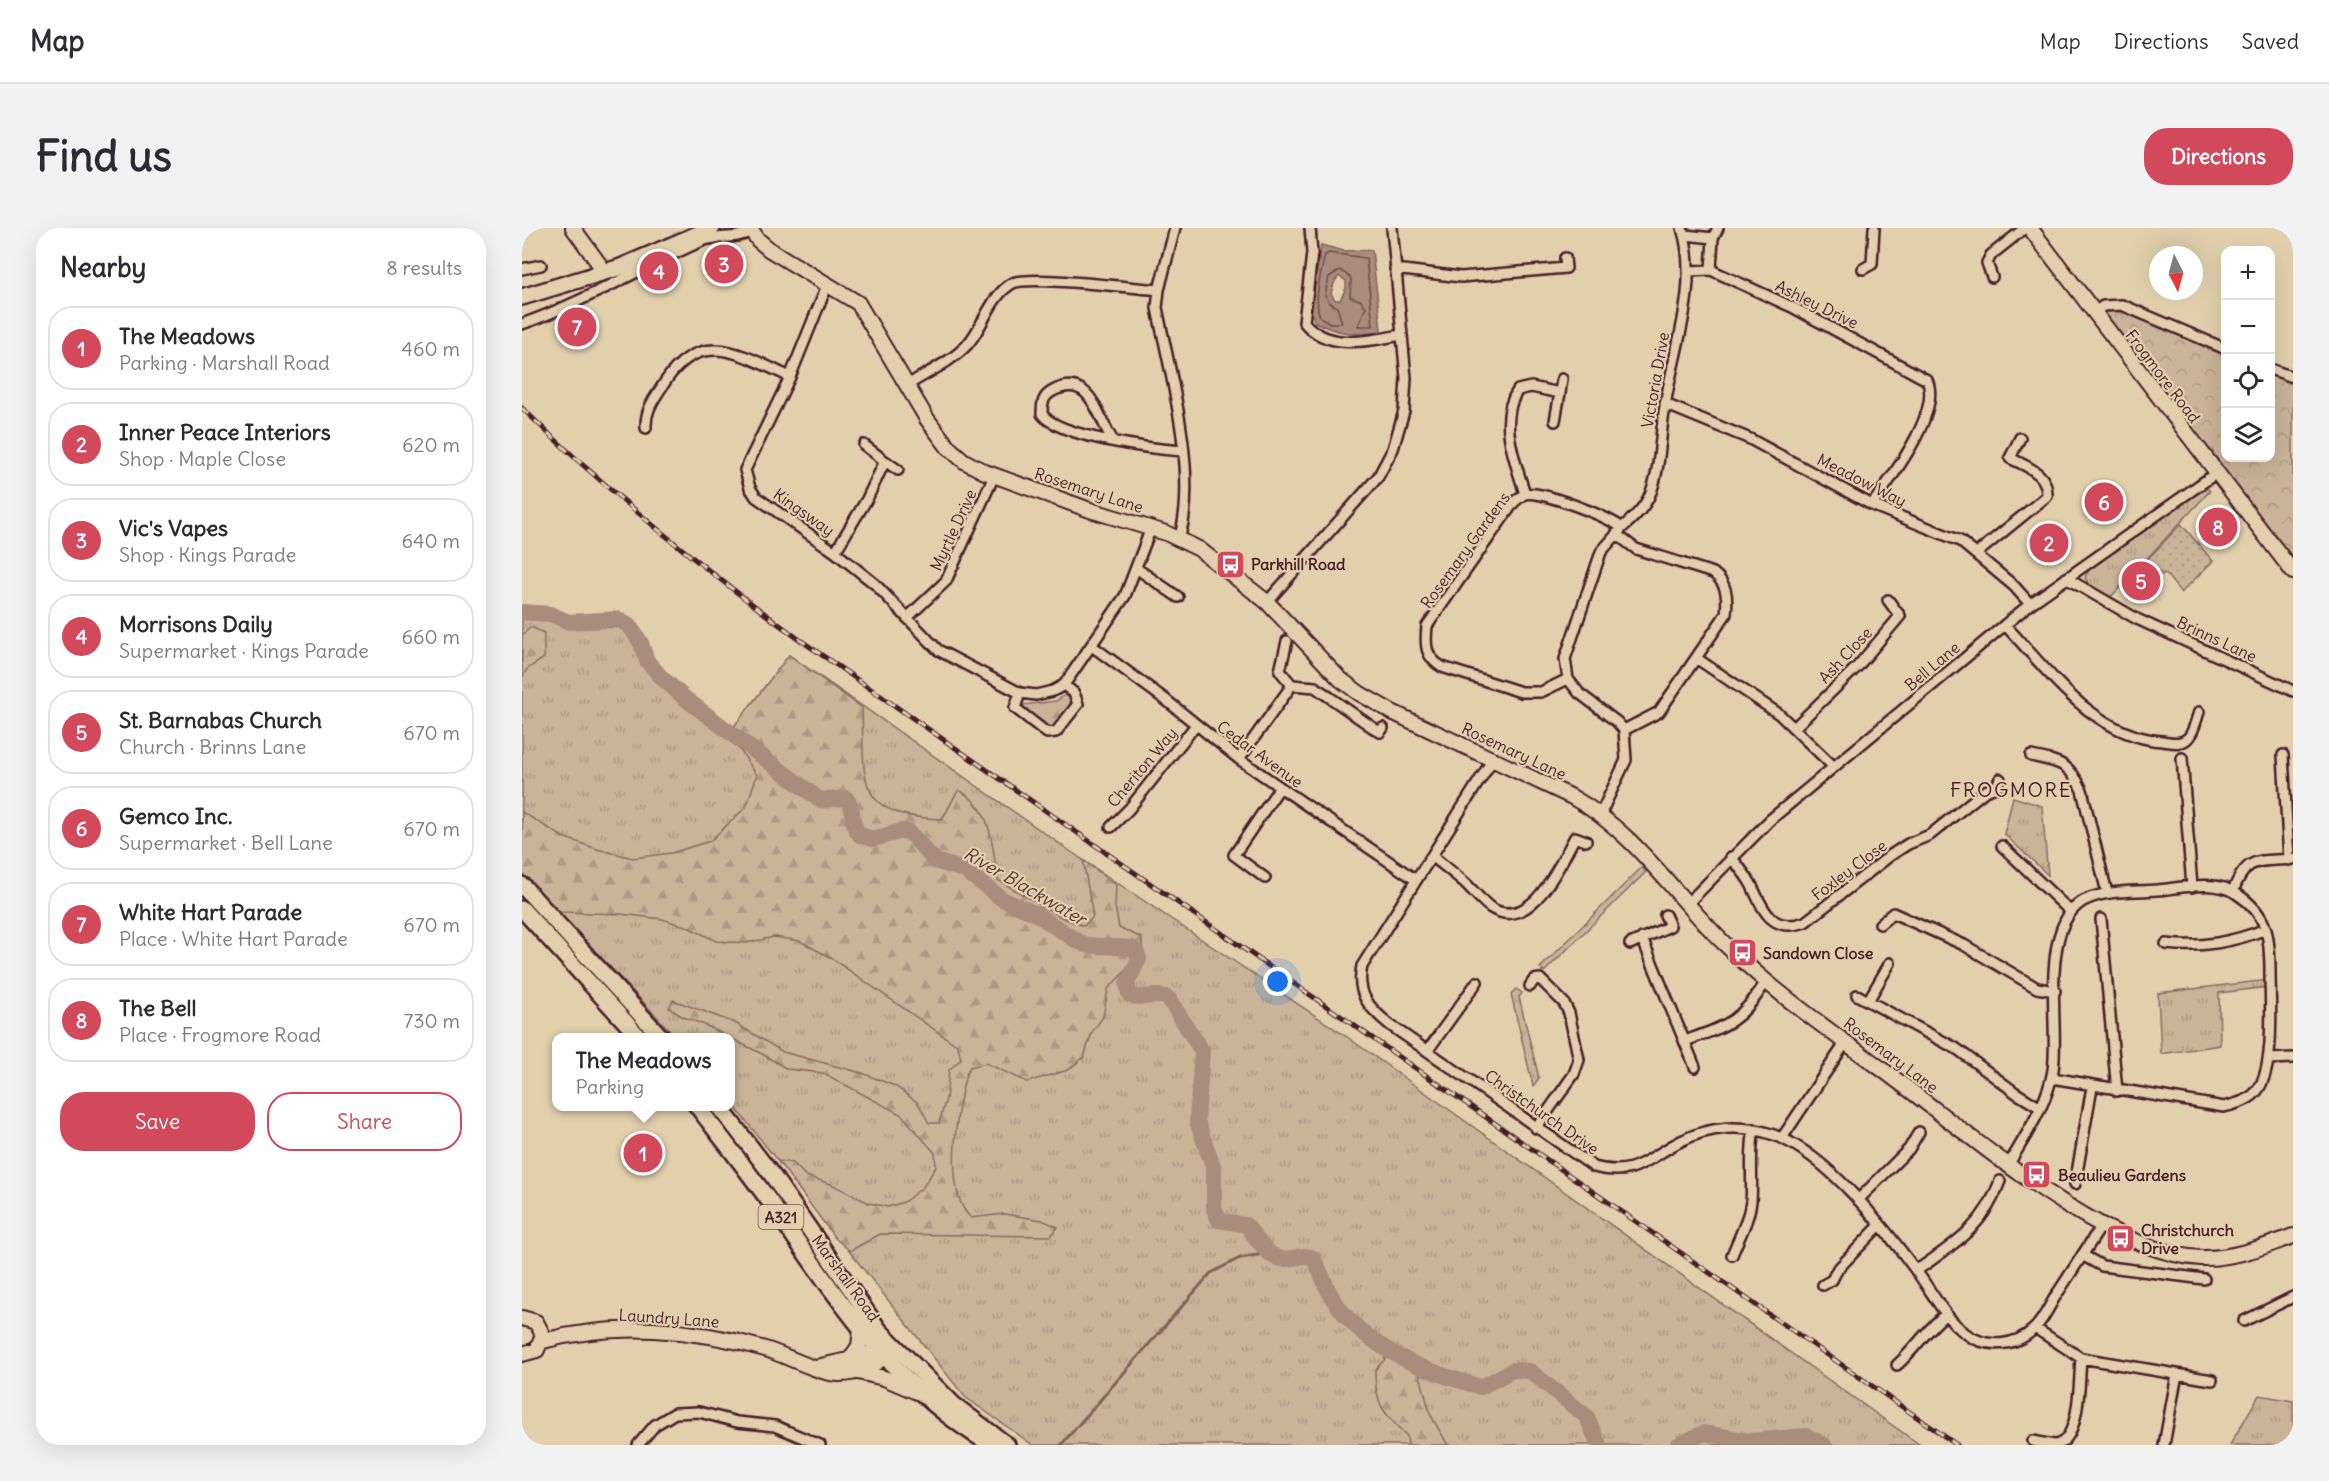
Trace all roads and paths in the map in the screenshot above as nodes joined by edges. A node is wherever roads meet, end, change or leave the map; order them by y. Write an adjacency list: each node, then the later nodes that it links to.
1 (573, 228): 20 (street)
2 (1176, 228): 23 (street)
3 (1310, 228): 27 (street)
4 (1392, 228): 16 (street)
5 (1718, 228): 12 (street)
6 (1874, 228): 17 (street)
7 (2025, 228): 21 (street)
8 (2030, 228): 25 (street, Frogmore Road)
9 (751, 230): 10 (street); 22 (street, Rosemary Lane)
10 (701, 232): 20 (main road)
11 (1683, 232): 12 (street); 19 (street, Victoria Drive)
12 (1713, 238): 18 (street)
13 (541, 265): 14 (street)
14 (522, 268)
15 (1566, 268): 16 (street)
16 (1395, 269): 27 (street)
17 (1863, 269)
18 (1711, 270): 19 (street, Ashley Drive); 47 (street, Ashley Drive)
19 (1688, 271): 35 (street, Victoria Drive)
20 (606, 274): 24 (main road); 26 (street)
21 (1992, 277)
22 (828, 283): 30 (street, Kingsway); 33 (street, Rosemary Lane)
23 (1159, 290): 33 (street); 41 (street)
24 (522, 297)
25 (2095, 312): 28 (street); 44 (street, Frogmore Road)
26 (522, 324)
27 (1401, 335): 58 (street)
28 (2221, 347)
29 (2275, 370): 31 (street)
30 (790, 377): 37 (street); 51 (street, Kingsway)
31 (2293, 377)
32 (1562, 380): 34 (street)
33 (906, 386): 45 (street, Rosemary Lane)
34 (1560, 393): 36 (street); 46 (street)
35 (1665, 404): 47 (street, Meadow Way); 49 (street, Victoria Drive)
36 (1555, 421)
37 (646, 428)
38 (2020, 438): 52 (street)
39 (1112, 439): 39 (street); 41 (street)
40 (864, 445): 42 (street)
41 (1183, 451): 50 (street)
42 (885, 461): 43 (street); 51 (street)
43 (898, 470)
44 (2216, 474): 54 (street, Frogmore Road); 55 (street, Bell Lane)
45 (994, 476): 48 (street, Rosemary Lane); 60 (street, Myrtle Drive)
46 (1525, 494): 49 (street, Rosemary Gardens); 65 (street, Rosemary Gardens)
47 (1872, 505): 52 (street, Meadow Way)
48 (1151, 528): 50 (street, Rosemary Lane); 53 (street)
49 (1619, 531): 64 (street, Rosemary Gardens); 65 (street)
50 (1179, 539): 58 (street, Rosemary Lane)
51 (835, 552): 60 (street, Kingsway)
52 (1977, 553): 59 (street, Meadow Way)
53 (1136, 568): 56 (street); 63 (street)
54 (2293, 572)
55 (2066, 578): 59 (street, Bell Lane); 68 (street, Brinns Lane)
56 (1178, 597)
57 (1888, 600): 72 (street, Ash Close)
58 (1267, 602): 79 (street, Rosemary Lane)
59 (2030, 604): 61 (street, Bell Lane)
60 (907, 618): 69 (street, Kingsway)
61 (2005, 625): 70 (street); 80 (street, Bell Lane)
62 (1287, 641): 67 (street)
63 (1092, 646): 66 (street); 71 (street, Cedar Avenue)
64 (1696, 658): 72 (street); 74 (street, Rosemary Gardens)
65 (1568, 680): 74 (street)
66 (1064, 685): 69 (street, Kingsway); 69 (street)
67 (1292, 685): 73 (street); 78 (street)
68 (2293, 691)
69 (1020, 693)
70 (2199, 712)
71 (1196, 726): 78 (street, Cedar Avenue); 84 (street, Cheriton Way)
72 (1795, 727): 80 (street)
73 (1383, 728)
74 (1624, 730): 83 (street)
75 (2283, 755): 91 (street)
76 (2031, 756): 97 (street)
77 (2182, 758): 95 (street)
78 (1239, 759): 82 (street, Cedar Avenue)
79 (1493, 759): 83 (street, Rosemary Lane); 89 (street, Christchurch Drive)
80 (1834, 767): 90 (street, Bell Lane)
81 (2000, 779): 90 (street, Foxley Close)
82 (1280, 787): 88 (street); 93 (street, Cedar Avenue)
83 (1600, 813): 98 (street, Rosemary Lane)
84 (1111, 826)
85 (1586, 841): 89 (street)
86 (2002, 846): 100 (street)
87 (1223, 849): 88 (street)
88 (1234, 855): 92 (street)
89 (1432, 856): 93 (street, Christchurch Drive)
90 (1731, 857): 98 (street, Bell Lane)
91 (2291, 860): 96 (street)
92 (1265, 878)
93 (1416, 880): 119 (street, Christchurch Drive)
94 (522, 885): 116 (main road)
95 (2192, 887): 96 (street); 97 (street)
96 (2233, 891): 104 (street)
97 (2107, 893): 100 (street)
98 (1687, 904): 110 (street, Rosemary Lane)
99 (522, 909): 115 (main road)
100 (2071, 912): 112 (street)
101 (1665, 915): 105 (street)
102 (2101, 920): 125 (street)
103 (1880, 924): 112 (street)
104 (2266, 929): 107 (street); 121 (street)
105 (1642, 938): 106 (street); 117 (street)
106 (1630, 944)
107 (2166, 944)
108 (1890, 963): 114 (street)
109 (1477, 982): 119 (street)
110 (1765, 983): 117 (street); 118 (street, Rosemary Lane)
111 (1530, 986): 129 (street)
112 (2055, 991): 123 (street)
113 (1857, 994): 114 (street)
114 (1868, 1001): 126 (street)
115 (635, 1033)
116 (657, 1033)
117 (1685, 1041): 122 (street)
118 (1846, 1042): 132 (street); 133 (street, Rosemary Lane)
119 (1428, 1050): 129 (street, Christchurch Drive)
120 (2293, 1058): 121 (street)
121 (2268, 1059): 125 (street)
122 (1695, 1067)
123 (2052, 1078): 124 (street); 126 (street)
124 (2092, 1087): 125 (street); 135 (street)
125 (2117, 1090)
126 (2039, 1107): 133 (street)
127 (700, 1111): 151 (main road, Marshall Road / A321)
128 (722, 1111): 154 (main road, Marshall Road / A321)
129 (1536, 1128): 130 (street, Christchurch Drive)
130 (1754, 1129): 132 (street, Christchurch Drive); 140 (street)
131 (1919, 1132): 136 (street)
132 (1782, 1138): 136 (street, Christchurch Drive)
133 (2009, 1164): 138 (street, Rosemary Lane)
134 (2000, 1181): 142 (street)
135 (2075, 1184)
136 (1858, 1200): 137 (street, Christchurch Drive)
137 (1880, 1225): 142 (street, Christchurch Drive); 144 (street)
138 (2102, 1225): 139 (street, Rosemary Lane); 141 (street, Christchurch Drive)
139 (2293, 1238)
140 (1732, 1255)
141 (2082, 1255): 143 (street); 150 (street, Christchurch Drive)
142 (1916, 1271): 146 (street, Christchurch Drive)
143 (2204, 1279)
144 (1823, 1285)
145 (2293, 1297): 148 (street)
146 (1946, 1314): 150 (street, Christchurch Drive); 157 (street)
147 (522, 1318): 149 (street, Laundry Lane)
148 (2244, 1321)
149 (540, 1326): 152 (street, Laundry Lane); 153 (street)
150 (2036, 1328): 156 (street)
151 (861, 1330): 154 (main road, Marshall Road / A321); 158 (street)
152 (588, 1331): 153 (street, Laundry Lane); 158 (street, Laundry Lane)
153 (543, 1341): 155 (street)
154 (886, 1349): 158 (street, Laundry Lane); 161 (main road, Marshall Road / A321); 166 (main road, Marshall Road / A321)
155 (524, 1356)
156 (2081, 1358): 159 (street); 162 (street)
157 (1897, 1365)
158 (854, 1366): 161 (street)
159 (2177, 1374): 160 (street); 167 (street)
160 (2212, 1380)
161 (917, 1392): 165 (main road, Marshall Road / A321)
162 (2033, 1441)
163 (638, 1445): 164 (street)
164 (820, 1445)
165 (992, 1445)
166 (1007, 1445)
167 (2164, 1445)

